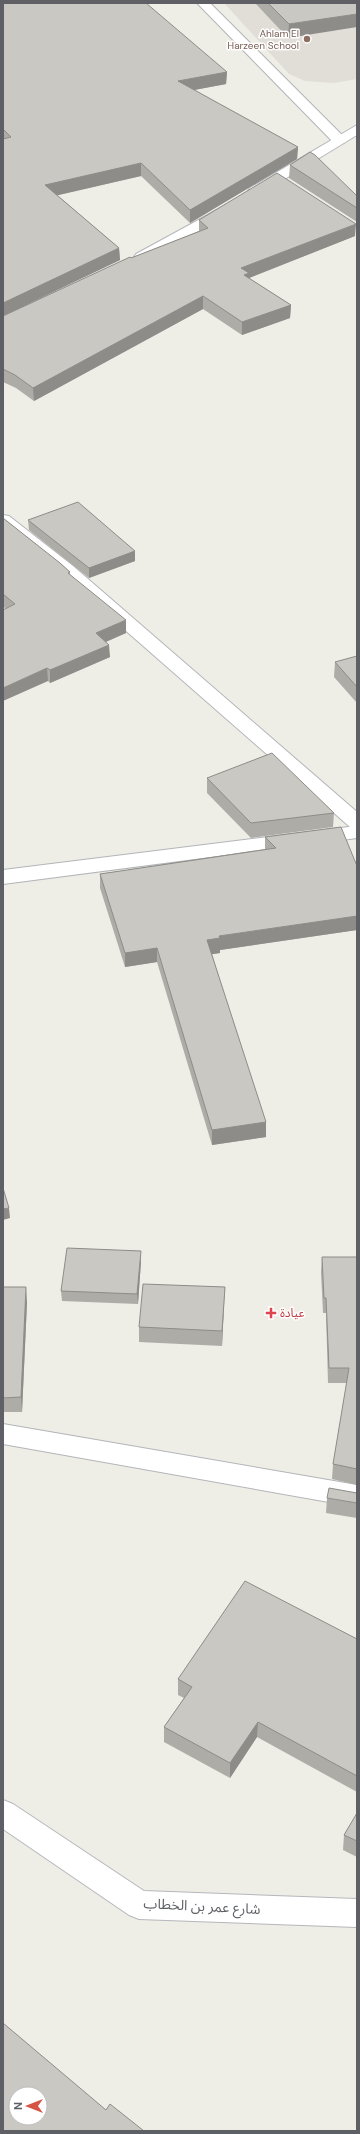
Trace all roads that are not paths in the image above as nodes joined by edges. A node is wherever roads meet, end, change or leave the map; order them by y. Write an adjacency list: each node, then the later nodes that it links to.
1 (203, 3): 3 (street)
2 (357, 129): 3 (street)
3 (339, 140): 4 (street)
4 (276, 178): 5 (street); 6 (street)
5 (289, 186)
6 (130, 263)
7 (3, 520): 8 (street)
8 (357, 823)
9 (357, 832): 10 (street)
10 (3, 877)
11 (3, 1434): 12 (street)
12 (357, 1496)
13 (3, 1813): 14 (street, شارع عمر بن الخطاب)
14 (357, 1913)

